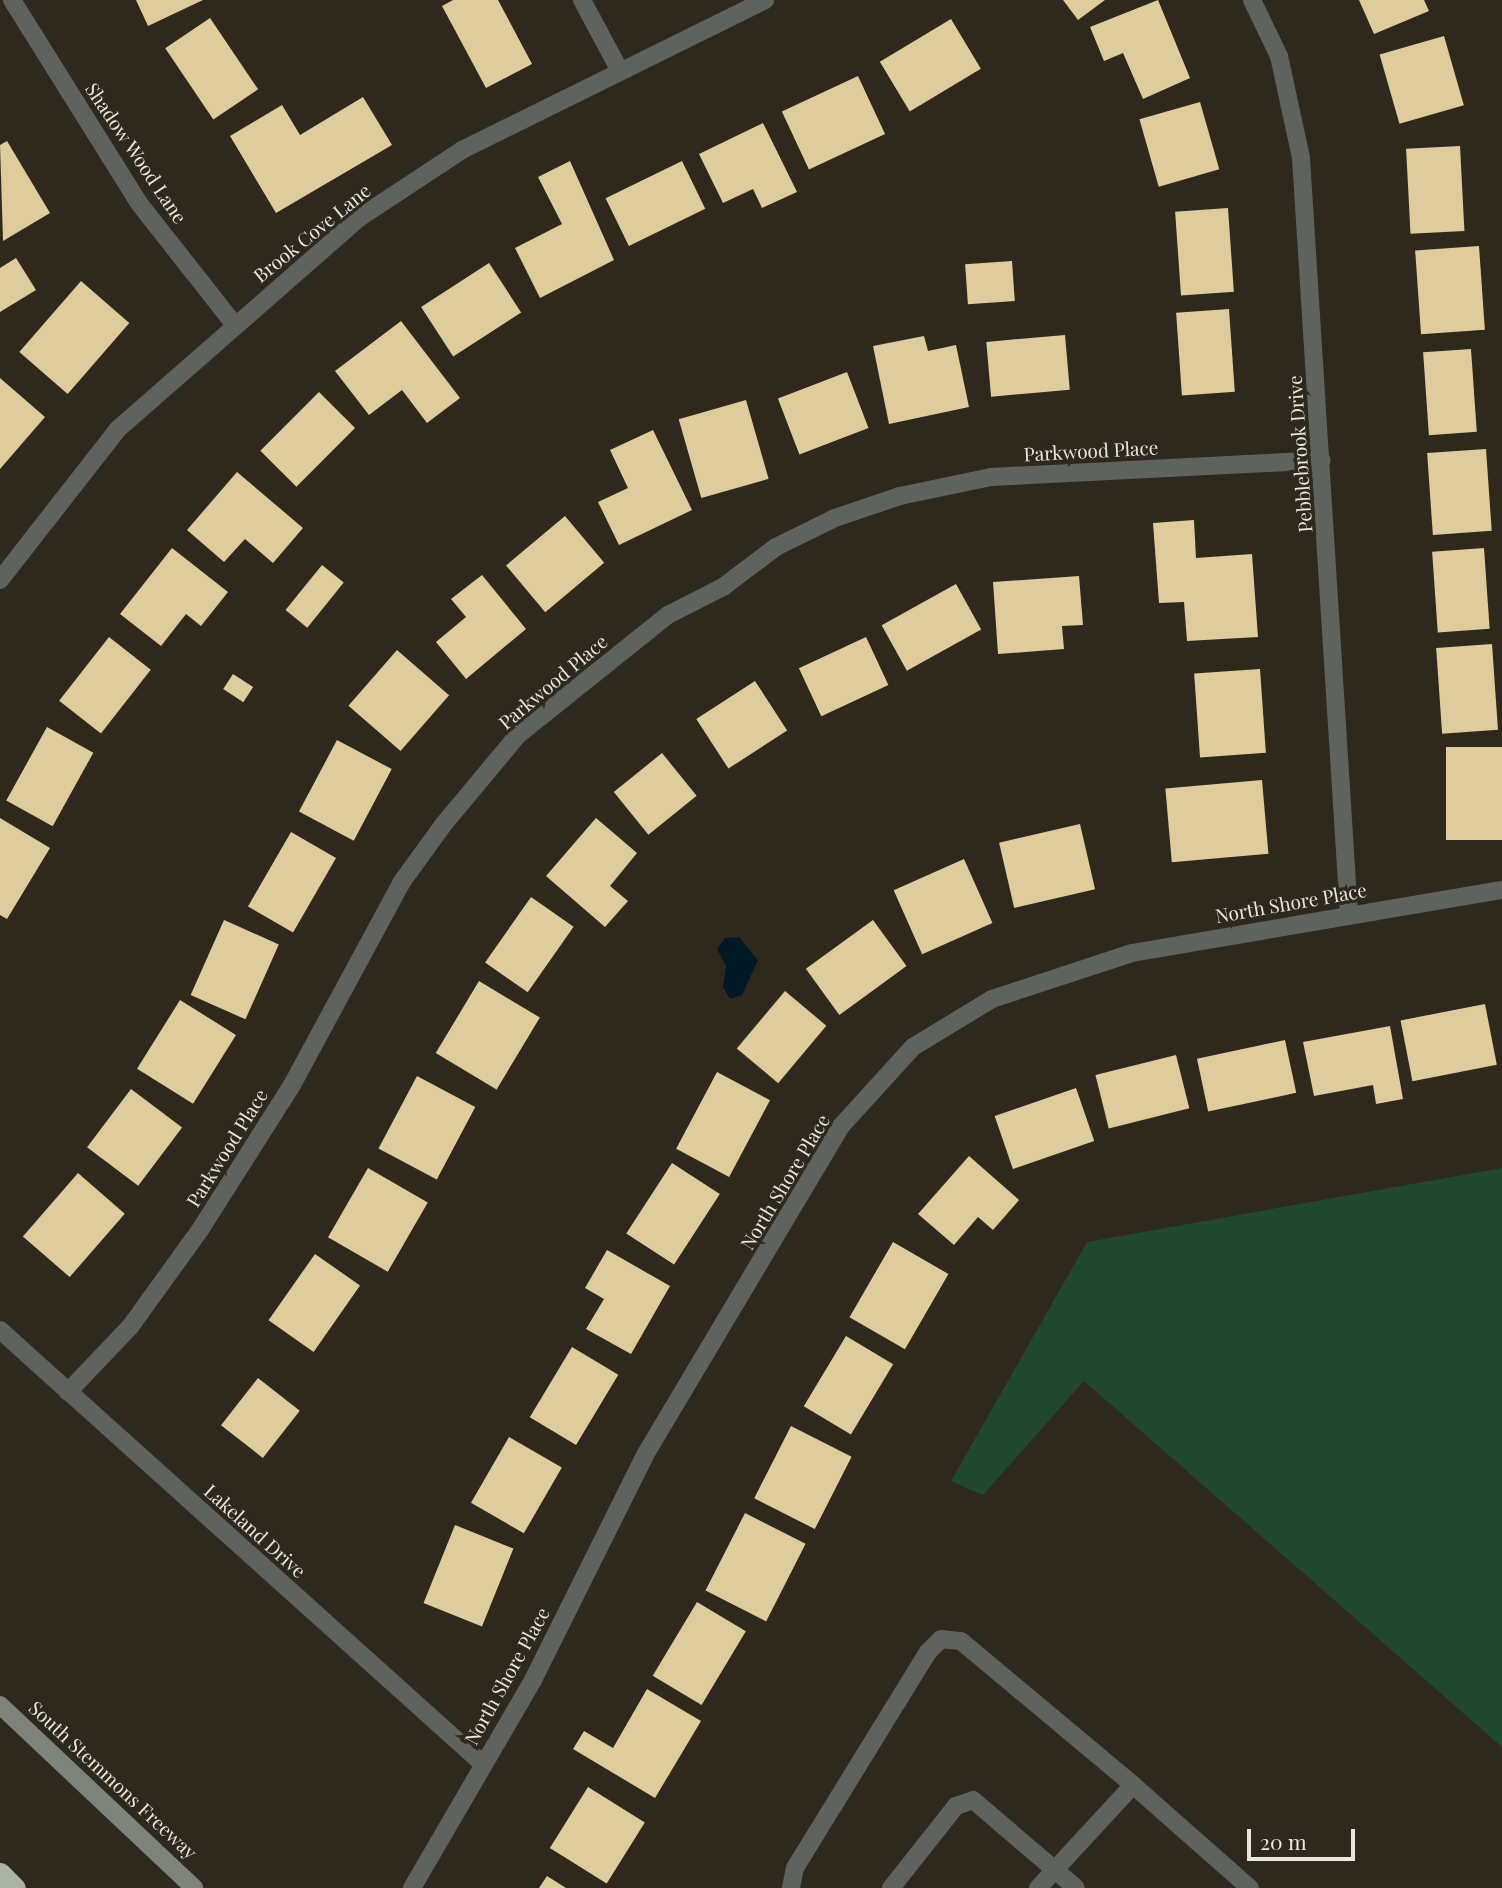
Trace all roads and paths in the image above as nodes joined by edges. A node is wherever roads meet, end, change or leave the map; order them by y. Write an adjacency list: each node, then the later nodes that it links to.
1 (12, 0): 6 (street, Shadow Wood Lane)
2 (582, 0): 5 (street)
3 (765, 0): 5 (street, Brook Cove Lane)
4 (1252, 0): 7 (street, Pebblebrook Drive)
5 (620, 72): 6 (street, Brook Cove Lane)
6 (234, 324): 8 (street, Brook Cove Lane)
7 (1322, 460): 10 (street, Pebblebrook Drive); 12 (street, Parkwood Place)
8 (0, 580)
9 (1502, 890): 10 (street, North Shore Place)
10 (1349, 914): 14 (street, North Shore Place)
11 (0, 1330): 12 (street, Lakeland Drive)
12 (68, 1392): 14 (street, Lakeland Drive)
13 (0, 1705): 19 (main road, South Stemmons Freeway)
14 (483, 1763): 20 (street, North Shore Place)
15 (1133, 1785): 16 (street); 21 (street); 25 (street)
16 (1055, 1869): 22 (street); 23 (street); 24 (street)
17 (0, 1873): 18 (highway)
18 (15, 1888)
19 (194, 1888)
20 (412, 1888)
21 (791, 1888)
22 (891, 1888)
23 (1038, 1888)
24 (1076, 1888)
25 (1250, 1888)

